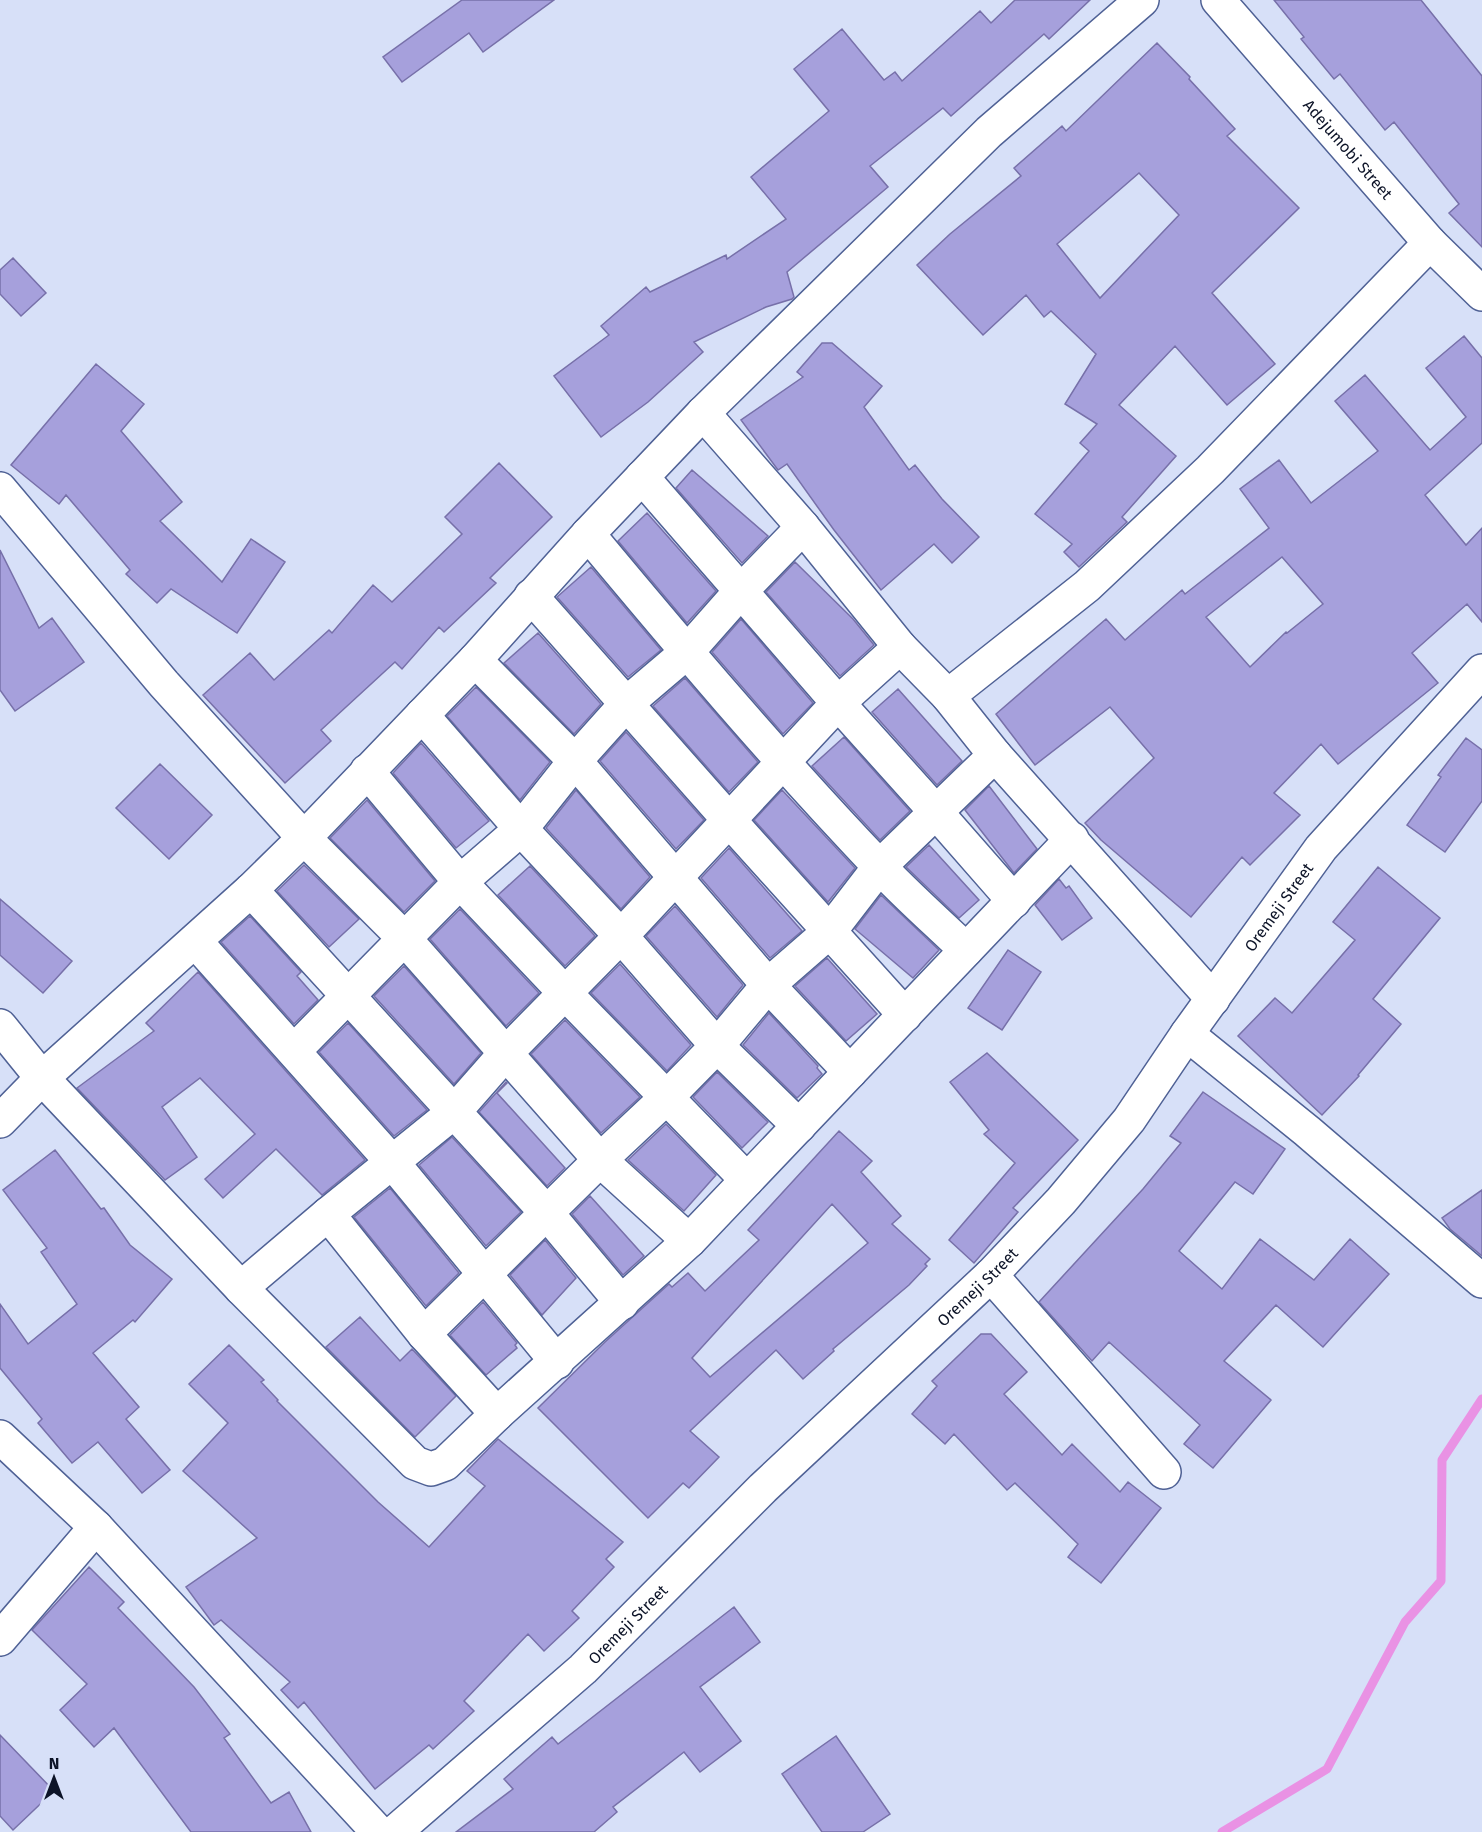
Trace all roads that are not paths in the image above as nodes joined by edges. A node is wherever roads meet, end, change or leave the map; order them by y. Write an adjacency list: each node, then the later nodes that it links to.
1 (1142, 0): 5 (street)
2 (1218, 0): 3 (street, Adejumobi Street)
3 (1430, 243): 4 (street, Adejumobi Street); 16 (street)
4 (1482, 294)
5 (704, 413): 6 (street); 8 (street)
6 (642, 477): 9 (street); 10 (street)
7 (0, 489): 27 (street)
8 (803, 527): 10 (street); 12 (street)
9 (588, 534): 11 (street); 13 (street)
10 (740, 592): 13 (street); 18 (street)
11 (531, 596): 14 (street); 17 (street)
12 (900, 647): 16 (street); 18 (street)
13 (687, 652): 17 (street); 22 (street)
14 (475, 660): 19 (street); 21 (street)
15 (1482, 671): 42 (street, Oremeji Street)
16 (948, 696): 20 (street)
17 (627, 704): 21 (street); 25 (street)
18 (838, 704): 22 (street); 24 (street)
19 (422, 715): 23 (street); 26 (street)
20 (995, 755): 24 (street); 28 (street)
21 (575, 761): 26 (street); 30 (street)
22 (784, 762): 25 (street); 29 (street)
23 (367, 771): 27 (street); 31 (street)
24 (936, 812): 29 (street); 33 (street)
25 (729, 820): 30 (street); 34 (street)
26 (521, 829): 31 (street); 35 (street)
27 (304, 838): 32 (street); 36 (street)
28 (1072, 840): 33 (street); 42 (street)
29 (880, 866): 34 (street); 38 (street)
30 (674, 878): 35 (street); 39 (street)
31 (460, 882): 36 (street); 40 (street)
32 (251, 890): 37 (street); 41 (street)
33 (1014, 901): 38 (street)
34 (830, 931): 39 (street); 43 (street)
35 (621, 936): 40 (street); 46 (street)
36 (404, 938): 41 (street); 48 (street)
37 (195, 941): 47 (street); 50 (street)
38 (966, 950): 43 (street)
39 (768, 985): 46 (street); 49 (street)
40 (565, 993): 48 (street); 51 (street)
41 (348, 997): 47 (street); 52 (street)
42 (1213, 999): 45 (street, Oremeji Street)
43 (905, 1015): 49 (street)
44 (0, 1026): 50 (street)
45 (1187, 1034): 62 (street, Oremeji Street); 63 (street)
46 (717, 1046): 51 (street); 54 (street)
47 (294, 1051): 56 (street)
48 (505, 1054): 52 (street); 55 (street)
49 (850, 1072): 54 (street)
50 (42, 1078): 53 (street); 64 (street)
51 (666, 1098): 55 (street); 57 (street)
52 (454, 1112): 56 (street); 58 (street)
53 (0, 1121)
54 (799, 1126): 57 (street)
55 (600, 1160): 58 (street); 60 (street)
56 (393, 1163): 59 (street); 61 (street)
57 (747, 1180): 60 (street)
58 (546, 1212): 61 (street); 65 (street)
59 (328, 1214): 64 (street); 66 (street)
60 (689, 1241): 65 (street)
61 (485, 1274): 66 (street); 67 (street)
62 (991, 1275): 70 (street); 74 (street, Oremeji Street)
63 (1482, 1281)
64 (241, 1288): 68 (street)
65 (622, 1302): 67 (street)
66 (424, 1334): 68 (street)
67 (557, 1362): 68 (street)
68 (497, 1414)
69 (0, 1437): 71 (street)
70 (1164, 1472)
71 (96, 1527): 72 (street); 73 (street)
72 (0, 1639)
73 (378, 1832)
74 (395, 1832)

